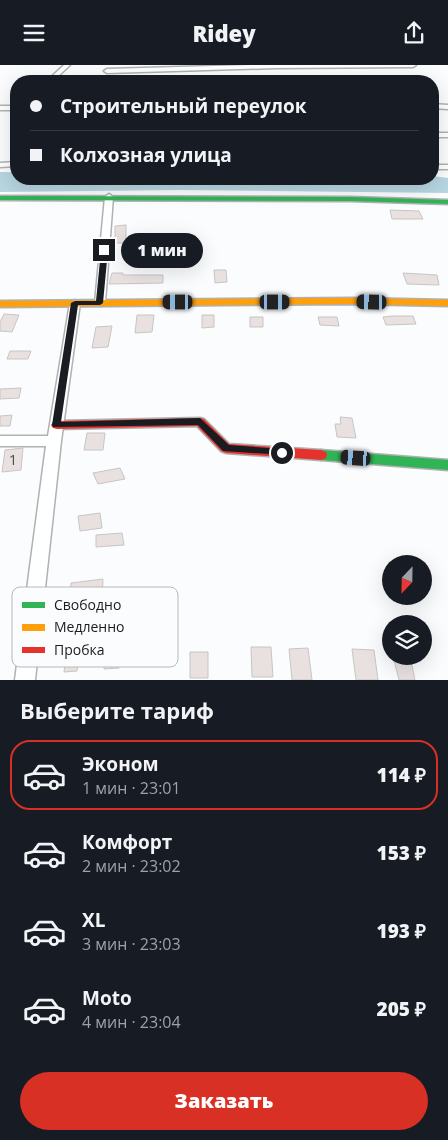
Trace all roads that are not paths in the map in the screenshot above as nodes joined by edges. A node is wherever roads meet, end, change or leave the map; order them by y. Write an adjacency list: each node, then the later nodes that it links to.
1 (67, 65): 4 (street)
2 (413, 65): 3 (street)
3 (107, 71)
4 (56, 75)
5 (109, 197): 6 (street); 7 (street); 9 (street)
6 (0, 198)
7 (448, 202)
8 (75, 303): 9 (street); 11 (street); 12 (street)
9 (100, 303): 10 (street)
10 (448, 303)
11 (0, 304)
12 (56, 425): 14 (street); 15 (street)
13 (0, 441): 14 (street)
14 (54, 441): 16 (street)
15 (448, 465)
16 (36, 587)
17 (27, 667): 18 (street)
18 (25, 680)

